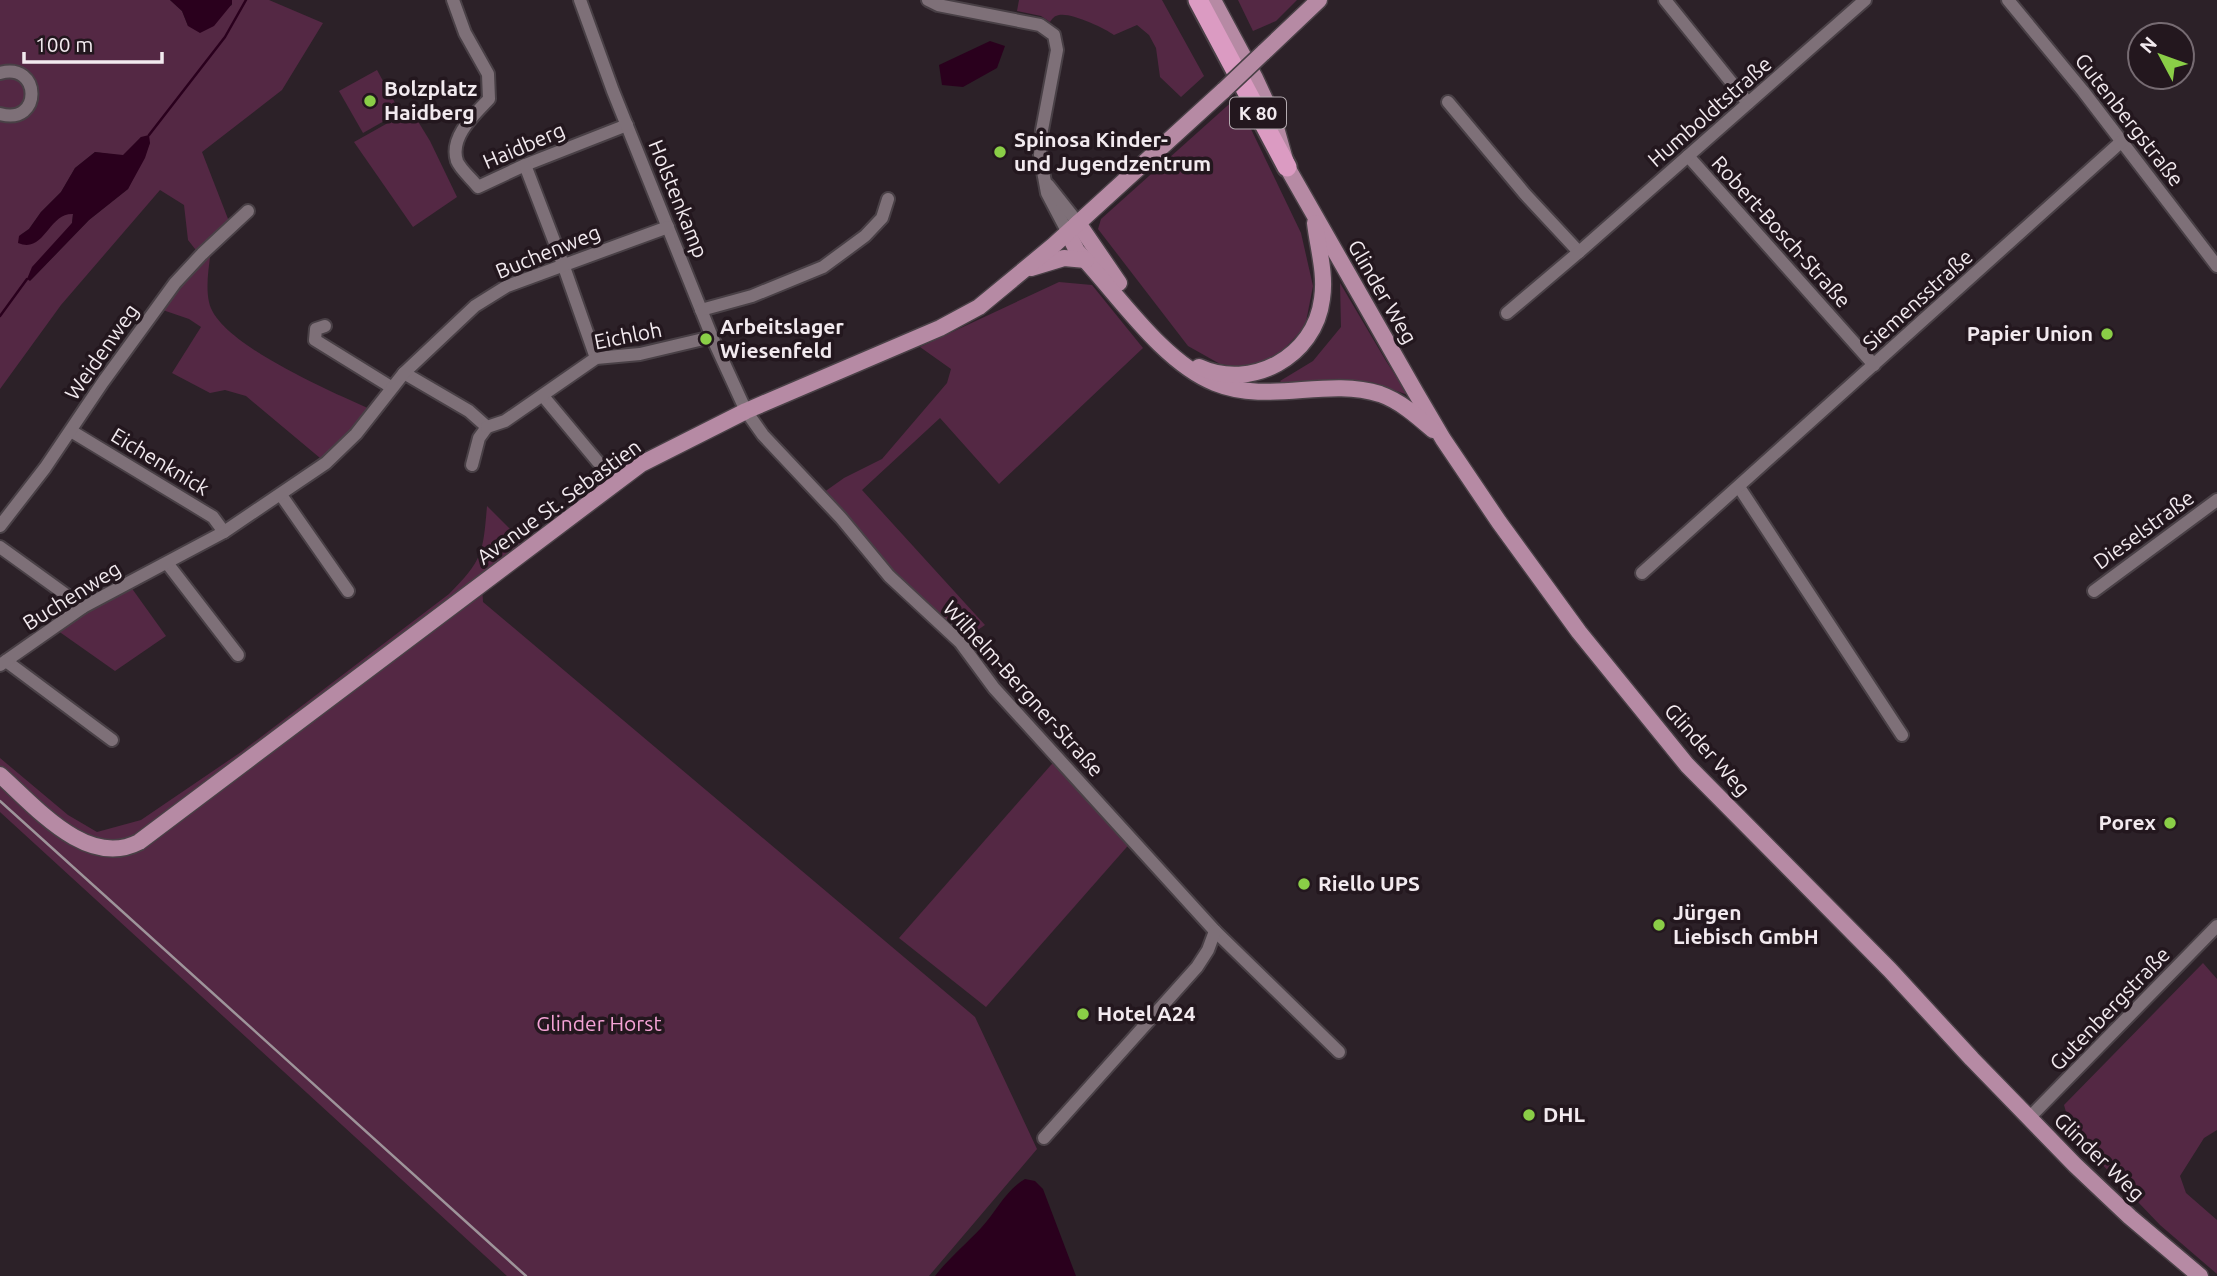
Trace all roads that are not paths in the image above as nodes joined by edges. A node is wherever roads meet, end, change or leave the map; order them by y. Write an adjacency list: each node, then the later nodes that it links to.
1 (453, 0): 17 (street, Haidberg)
2 (580, 0): 14 (street, Holstenkamp)
3 (928, 0): 23 (street)
4 (1198, 0): 18 (highway, K 80)
5 (1213, 0): 18 (main road, Glinder Weg)
6 (1319, 0): 23 (main road, Avenue St. Sebastien, bridge)
7 (1665, 0): 12 (street)
8 (1865, 0): 12 (street, Humboldtstraße)
9 (2008, 0): 15 (street, Gutenbergstraße)
10 (0, 73): 13 (street)
11 (1448, 102): 24 (street)
12 (1748, 103): 16 (street, Humboldtstraße)
13 (0, 114)
14 (627, 125): 17 (street, Haidberg); 22 (street, Holstenkamp)
15 (2122, 141): 27 (street, Gutenbergstraße); 34 (street, Siemensstraße)
16 (1688, 156): 24 (street, Humboldtstraße); 34 (street, Robert-Bosch-Straße)
17 (524, 164): 26 (street)
18 (1287, 167): 21 (main road, Glinder Weg / K 80)
19 (888, 199): 29 (street)
20 (248, 211): 40 (street, Weidenweg)
21 (1313, 214): 23 (main road); 41 (main road, Glinder Weg / K 80)
22 (668, 227): 26 (street, Buchenweg); 29 (street, Holstenkamp)
23 (1073, 228): 25 (main road); 28 (main road, Avenue St. Sebastien)
24 (1579, 253): 30 (street, Humboldtstraße)
25 (1086, 260): 28 (main road); 41 (main road)
26 (563, 264): 33 (street); 35 (street, Buchenweg)
27 (2217, 266)
28 (1024, 271): 38 (main road, Avenue St. Sebastien)
29 (701, 310): 32 (street, Holstenkamp)
30 (1507, 313)
31 (325, 326): 36 (street)
32 (712, 337): 33 (street, Eichloh); 38 (street, Holstenkamp)
33 (596, 358): 37 (street, Eichloh)
34 (1874, 365): 44 (street, Siemensstraße)
35 (404, 373): 36 (street, Buchenweg); 39 (street)
36 (391, 387): 45 (street, Buchenweg)
37 (542, 396): 39 (street, Eichloh); 42 (street)
38 (746, 411): 59 (main road, Avenue St. Sebastien); 61 (street, Wilhelm-Bergner-Straße)
39 (486, 427): 43 (street)
40 (71, 431): 47 (street, Weidenweg); 48 (street, Eichenknick)
41 (1443, 439): 63 (main road, Glinder Weg / K 80)
42 (598, 462)
43 (472, 465)
44 (1739, 487): 51 (street, Siemensstraße); 57 (street)
45 (281, 495): 48 (street, Buchenweg); 53 (street)
46 (2217, 500): 52 (street, Dieselstraße)
47 (0, 526)
48 (224, 532): 50 (street, Buchenweg)
49 (0, 547): 54 (street)
50 (167, 563): 54 (street, Buchenweg); 55 (street)
51 (1642, 573)
52 (2094, 590)
53 (348, 591)
54 (83, 607): 56 (street, Buchenweg)
55 (238, 655)
56 (3, 663): 58 (street)
57 (1902, 735)
58 (112, 740)
59 (0, 775)
60 (2217, 926): 63 (street, Gutenbergstraße)
61 (1215, 932): 62 (street, Wilhelm-Bergner-Straße); 64 (street)
62 (1339, 1052)
63 (2029, 1118): 65 (main road, Glinder Weg / K 80)
64 (1044, 1138)
65 (2200, 1276)

